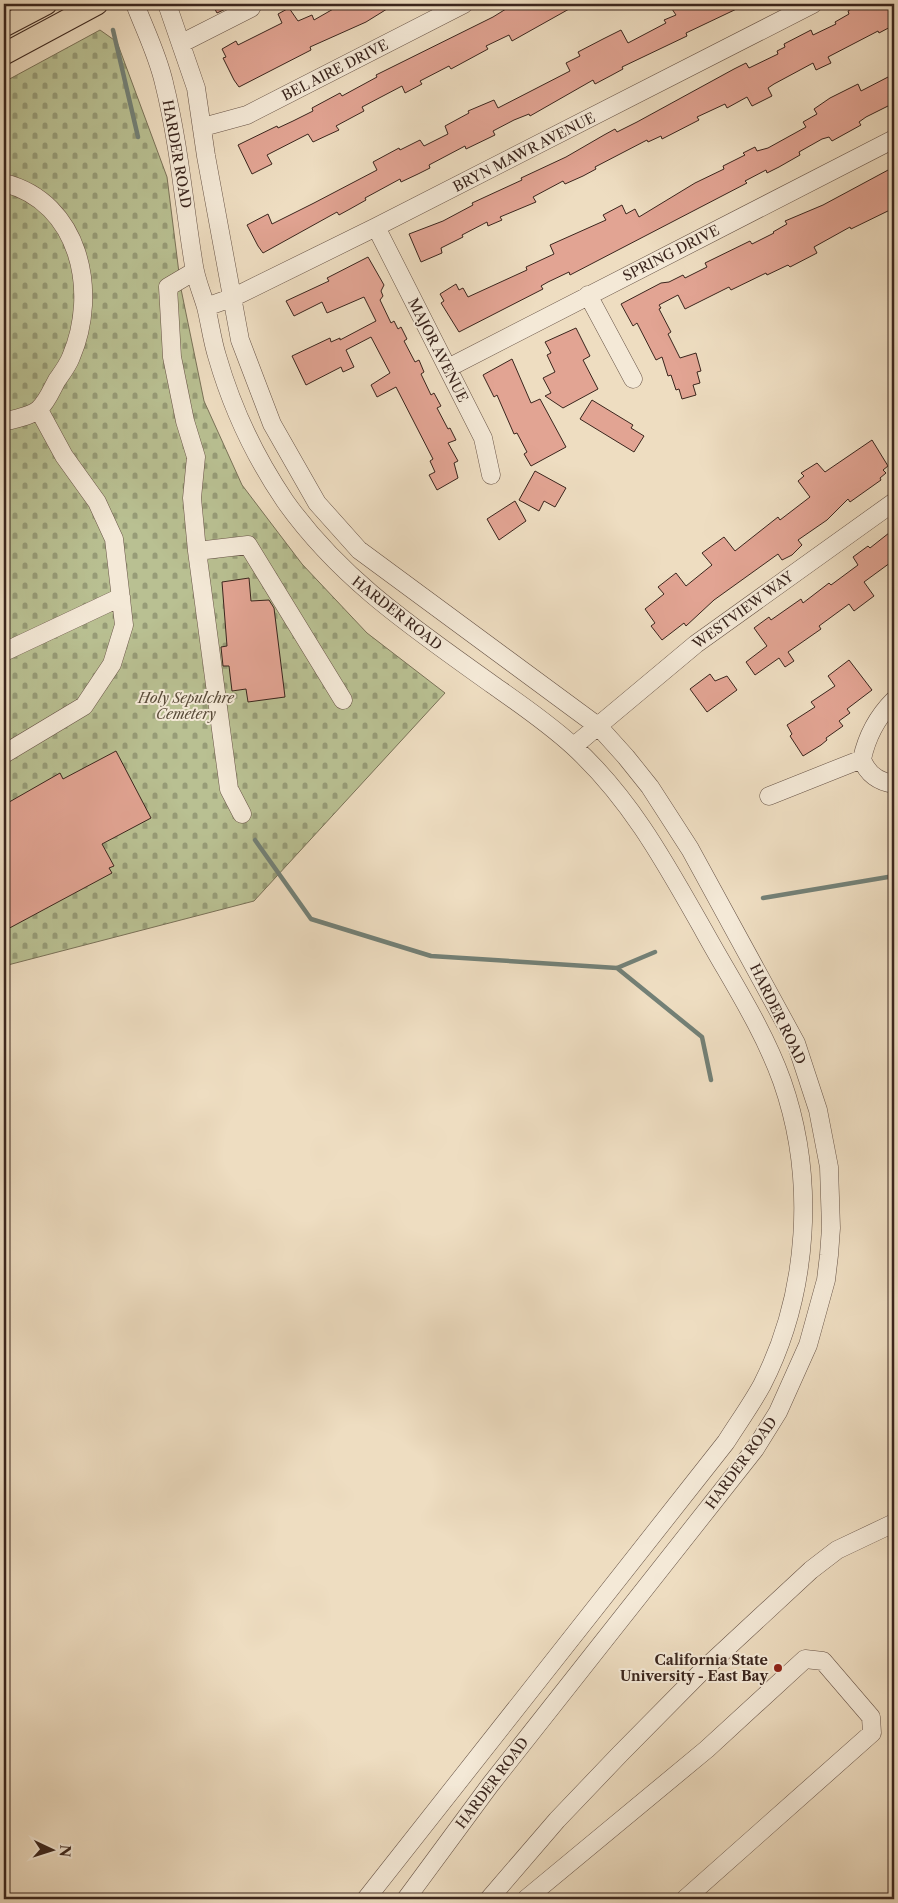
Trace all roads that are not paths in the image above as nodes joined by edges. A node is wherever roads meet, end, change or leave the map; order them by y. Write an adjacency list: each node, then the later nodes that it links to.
1 (46, 4): 8 (main road)
2 (97, 4): 10 (main road)
3 (135, 4): 15 (street, HARDER ROAD)
4 (167, 4): 9 (street, HARDER ROAD)
5 (253, 4): 9 (street)
6 (464, 4): 11 (street, BEL AIRE DRIVE)
7 (813, 4): 14 (street, BRYN MAWR AVENUE)
8 (6, 20)
9 (182, 44): 11 (street, HARDER ROAD)
10 (4, 54)
11 (202, 126): 17 (street, HARDER ROAD)
12 (894, 139): 16 (street, SPRING DRIVE)
13 (4, 183): 21 (street)
14 (376, 227): 17 (street, BRYN MAWR AVENUE); 19 (street, MAJOR AVENUE)
15 (195, 271): 18 (street, HARDER ROAD); 25 (street)
16 (588, 295): 19 (street, SPRING DRIVE); 20 (street)
17 (234, 297): 18 (street); 30 (street, HARDER ROAD)
18 (206, 307): 31 (street, HARDER ROAD)
19 (448, 368): 23 (street, MAJOR AVENUE)
20 (633, 379)
21 (39, 410): 22 (street); 26 (street)
22 (4, 422)
23 (491, 475)
24 (894, 502): 30 (street, WESTVIEW WAY)
25 (197, 551): 28 (street); 36 (street)
26 (121, 597): 27 (street); 32 (street)
27 (4, 652)
28 (343, 700)
29 (894, 700): 33 (street)
30 (599, 727): 31 (street); 39 (street, HARDER ROAD)
31 (574, 746): 38 (street, HARDER ROAD)
32 (4, 754)
33 (862, 759): 34 (street); 35 (street)
34 (894, 784)
35 (769, 796)
36 (242, 814)
37 (894, 1523): 40 (street)
38 (366, 1899)
39 (406, 1899)
40 (489, 1899)
41 (526, 1899): 42 (street)
42 (685, 1899)

